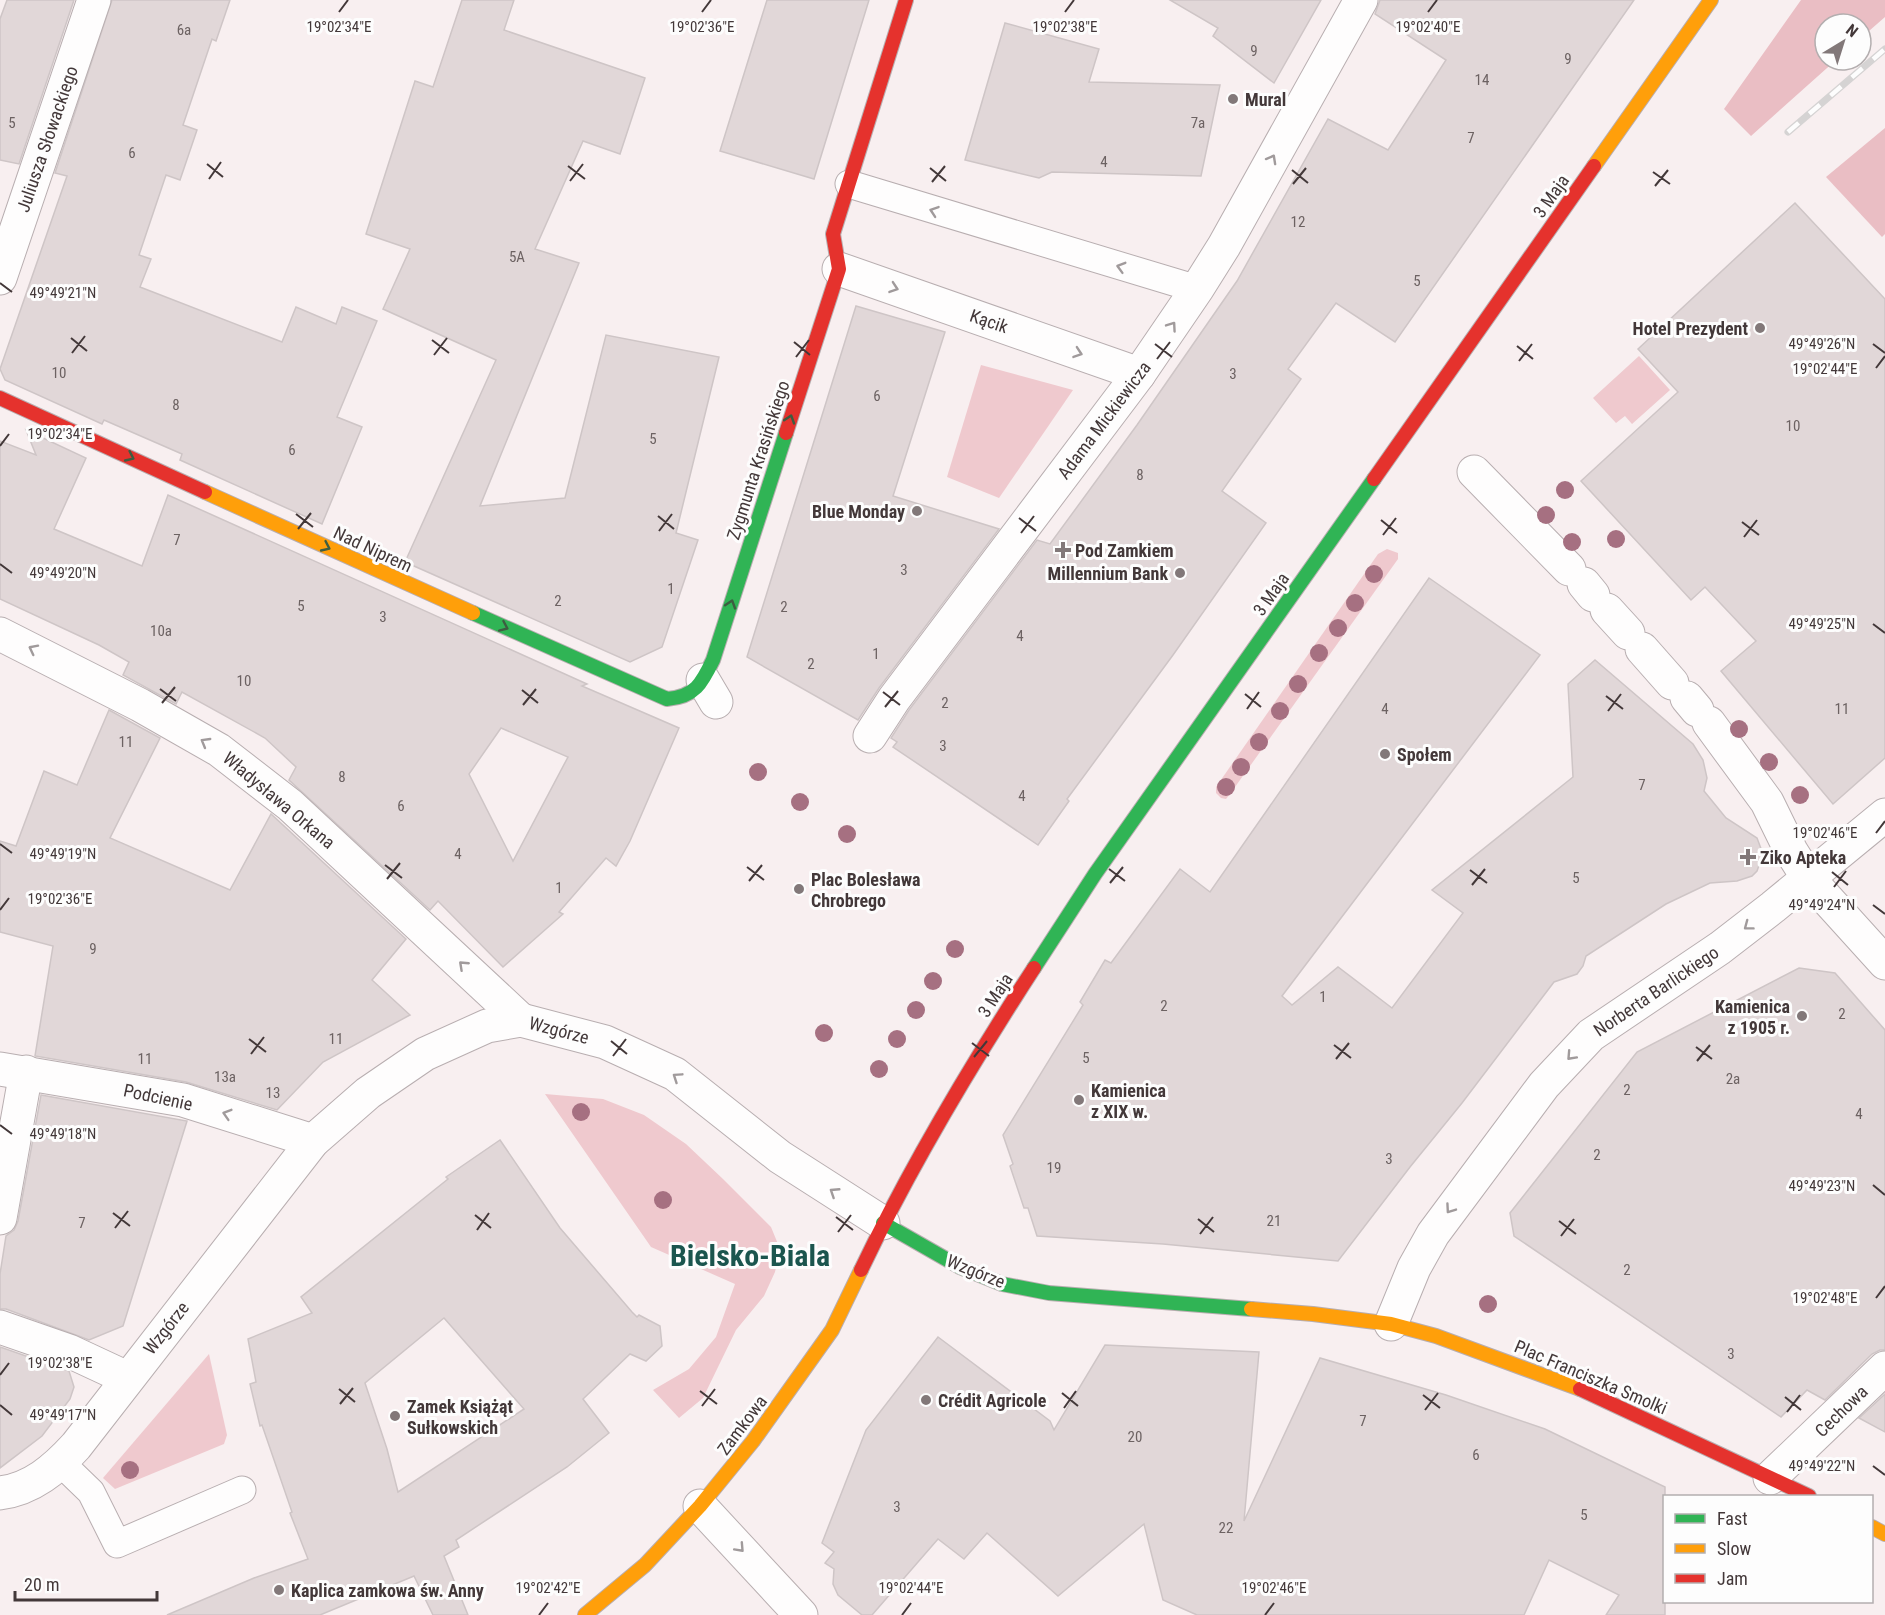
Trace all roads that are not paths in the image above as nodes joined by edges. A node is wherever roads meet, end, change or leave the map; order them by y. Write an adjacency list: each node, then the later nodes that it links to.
1 (94, 0): 7 (street, Juliusza Słowackiego)
2 (906, 0): 5 (street, Zygmunta Krasińskiego)
3 (1361, 0): 8 (street, Adama Mickiewicza, one-way to 3)
4 (1710, 3): 24 (street, 3 Maja)
5 (849, 184): 6 (street, Zygmunta Krasińskiego); 8 (lane, one-way to 5)
6 (839, 269): 9 (street, Kącik, one-way to 9); 13 (street, Zygmunta Krasińskiego, one-way to 6)
7 (0, 278)
8 (1197, 289): 9 (street, Adama Mickiewicza, one-way to 8)
9 (1139, 374): 14 (street, Adama Mickiewicza)
10 (0, 398): 13 (street, Nad Niprem, one-way to 13)
11 (1474, 472): 16 (street)
12 (0, 634): 19 (street, Władysława Orkana, one-way to 12)
13 (667, 699)
14 (870, 736)
15 (1885, 815): 16 (street, Norberta Barlickiego)
16 (1808, 878): 17 (street); 25 (street, Norberta Barlickiego, one-way to 25)
17 (1885, 963)
18 (520, 987): 19 (street)
19 (487, 988): 20 (street, Władysława Orkana)
20 (520, 1020): 22 (street, Wzgórze); 24 (street, Wzgórze, one-way to 20)
21 (13, 1071): 22 (street, Podcienie, one-way to 21); 23 (street)
22 (313, 1141): 28 (street, Wzgórze)
23 (0, 1218)
24 (883, 1224): 25 (street, Wzgórze); 34 (street, Zamkowa)
25 (1391, 1324): 30 (street, Plac Franciszka Smolki)
26 (0, 1327): 28 (street)
27 (1885, 1368): 30 (street, Cechowa)
28 (128, 1378): 29 (street, Wzgórze)
29 (61, 1463): 31 (lane); 32 (street, Wzgórze)
30 (1770, 1478): 33 (street, Plac Franciszka Smolki)
31 (242, 1490)
32 (0, 1493)
33 (1805, 1495)
34 (700, 1506): 35 (street, Zamkowa); 36 (street, one-way to 36)
35 (585, 1615)
36 (801, 1615)

